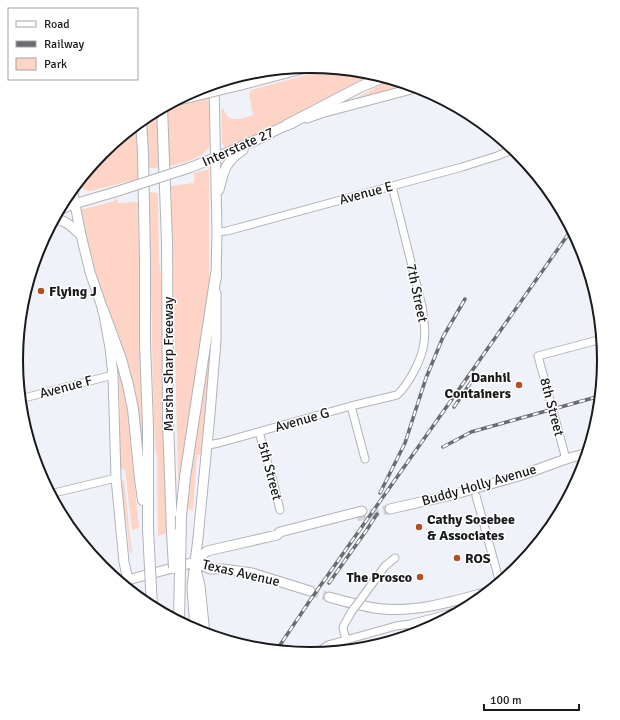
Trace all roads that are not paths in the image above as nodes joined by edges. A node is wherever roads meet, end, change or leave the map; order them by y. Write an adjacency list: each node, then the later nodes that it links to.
1 (278, 75): 5 (highway, bridge)
2 (374, 81): 7 (highway)
3 (214, 90): 11 (main road)
4 (407, 90): 7 (main road, Interstate 27)
5 (204, 94)
6 (162, 114): 48 (highway, Marsha Sharp Freeway, bridge)
7 (287, 125): 9 (main road, Interstate 27)
8 (141, 128): 38 (highway, Marsha Sharp Freeway)
9 (258, 139): 11 (main road, Interstate 27); 14 (main road)
10 (507, 152): 12 (street, Avenue E)
11 (215, 158): 14 (main road); 15 (main road, Interstate 27, bridge)
12 (392, 186): 18 (street, Avenue E); 24 (street, 7th Street)
13 (73, 198): 15 (main road)
14 (216, 201): 18 (main road)
15 (74, 204): 16 (main road, Interstate 27); 19 (main road)
16 (67, 206)
17 (60, 219): 19 (main road)
18 (217, 232): 20 (main road)
19 (81, 235): 21 (main road)
20 (216, 274): 28 (main road); 49 (highway, bridge)
21 (103, 310): 23 (main road); 38 (highway)
22 (596, 341): 30 (street, 8th Street)
23 (113, 375): 25 (street, Avenue F); 32 (main road)
24 (397, 395): 26 (street, Avenue G)
25 (25, 398)
26 (351, 406): 27 (street, Avenue G); 31 (street)
27 (259, 432): 28 (street, Avenue G); 36 (street, 5th Street)
28 (208, 444): 40 (main road)
29 (581, 455): 30 (main road, Buddy Holly Avenue)
30 (566, 458): 35 (main road, Buddy Holly Avenue)
31 (365, 459)
32 (116, 478): 33 (street); 42 (main road)
33 (56, 493)
34 (476, 496): 41 (street)
35 (393, 506)
36 (280, 510)
37 (360, 514): 40 (main road)
38 (148, 529): 47 (highway, Marsha Sharp Freeway, bridge)
39 (395, 558): 55 (street, bridge)
40 (195, 562): 43 (main road); 44 (main road, Texas Avenue); 51 (main road); 53 (main road)
41 (498, 577)
42 (124, 579)
43 (126, 580)
44 (310, 591)
45 (474, 595): 46 (main road)
46 (329, 597)
47 (152, 599)
48 (177, 614)
49 (177, 614)
50 (438, 616): 52 (street)
51 (194, 622)
52 (410, 624): 54 (street); 55 (street)
53 (204, 627)
54 (411, 628)
55 (346, 640): 56 (street)
56 (327, 646)

